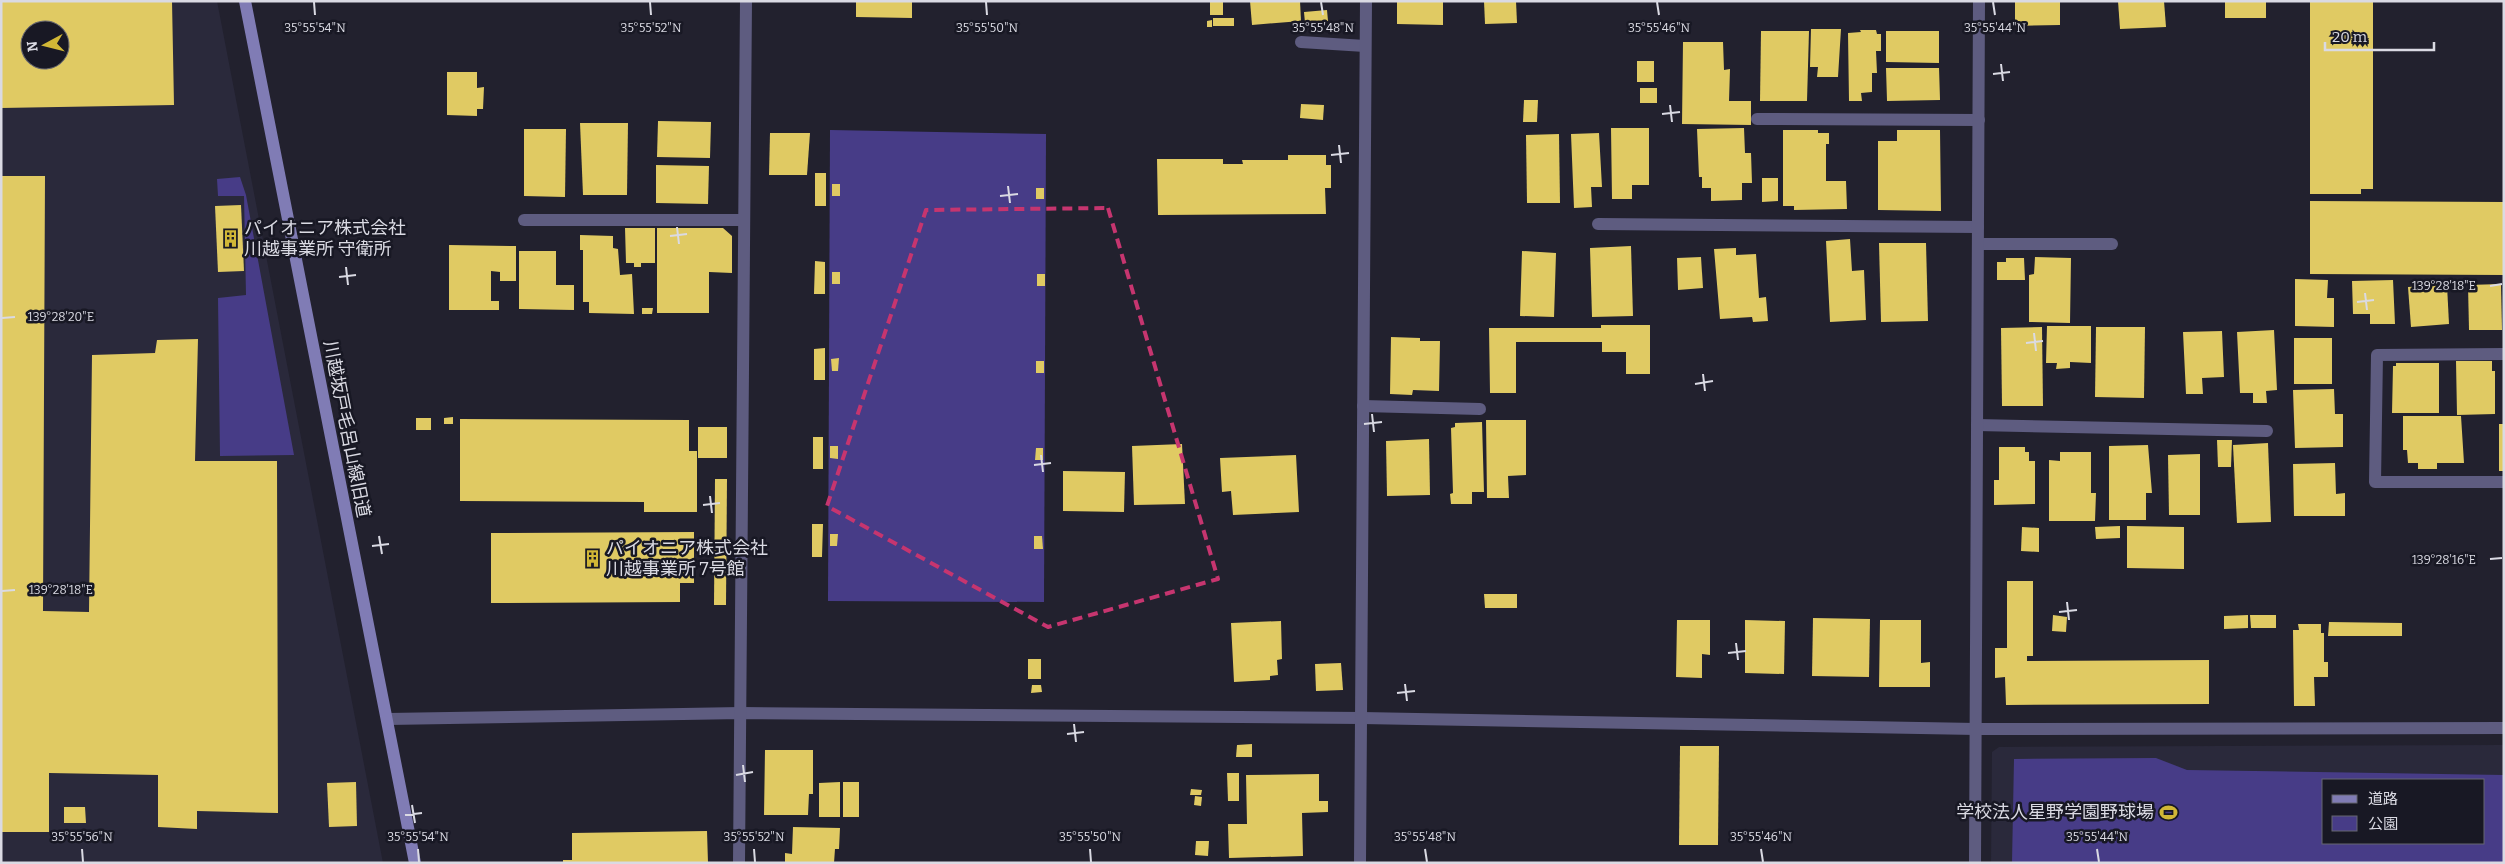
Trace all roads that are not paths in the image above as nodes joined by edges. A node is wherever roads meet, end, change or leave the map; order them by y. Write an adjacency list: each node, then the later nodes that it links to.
1 (245, 1): 22 (street, 川越坂戸毛呂山線旧道)
2 (746, 1): 10 (street)
3 (1366, 1): 6 (street)
4 (1979, 1): 8 (street)
5 (1302, 42): 6 (street)
6 (1366, 46): 16 (street)
7 (1757, 119): 8 (street)
8 (1978, 120): 12 (street)
9 (524, 220): 10 (street)
10 (744, 220): 21 (street)
11 (1598, 224): 12 (street)
12 (1978, 227): 13 (street)
13 (1978, 244): 14 (street); 18 (street)
14 (2112, 244)
15 (2504, 354): 20 (street)
16 (1363, 406): 17 (street); 23 (street)
17 (1480, 409)
18 (1977, 424): 19 (street); 24 (street)
19 (2268, 431)
20 (2504, 482)
21 (741, 713): 22 (street); 23 (street); 27 (street)
22 (388, 718): 26 (street, 川越坂戸毛呂山線旧道)
23 (1362, 718): 24 (street); 28 (street)
24 (1976, 728): 25 (street); 29 (street)
25 (2504, 728)
26 (416, 863)
27 (740, 863)
28 (1360, 863)
29 (1975, 863)

